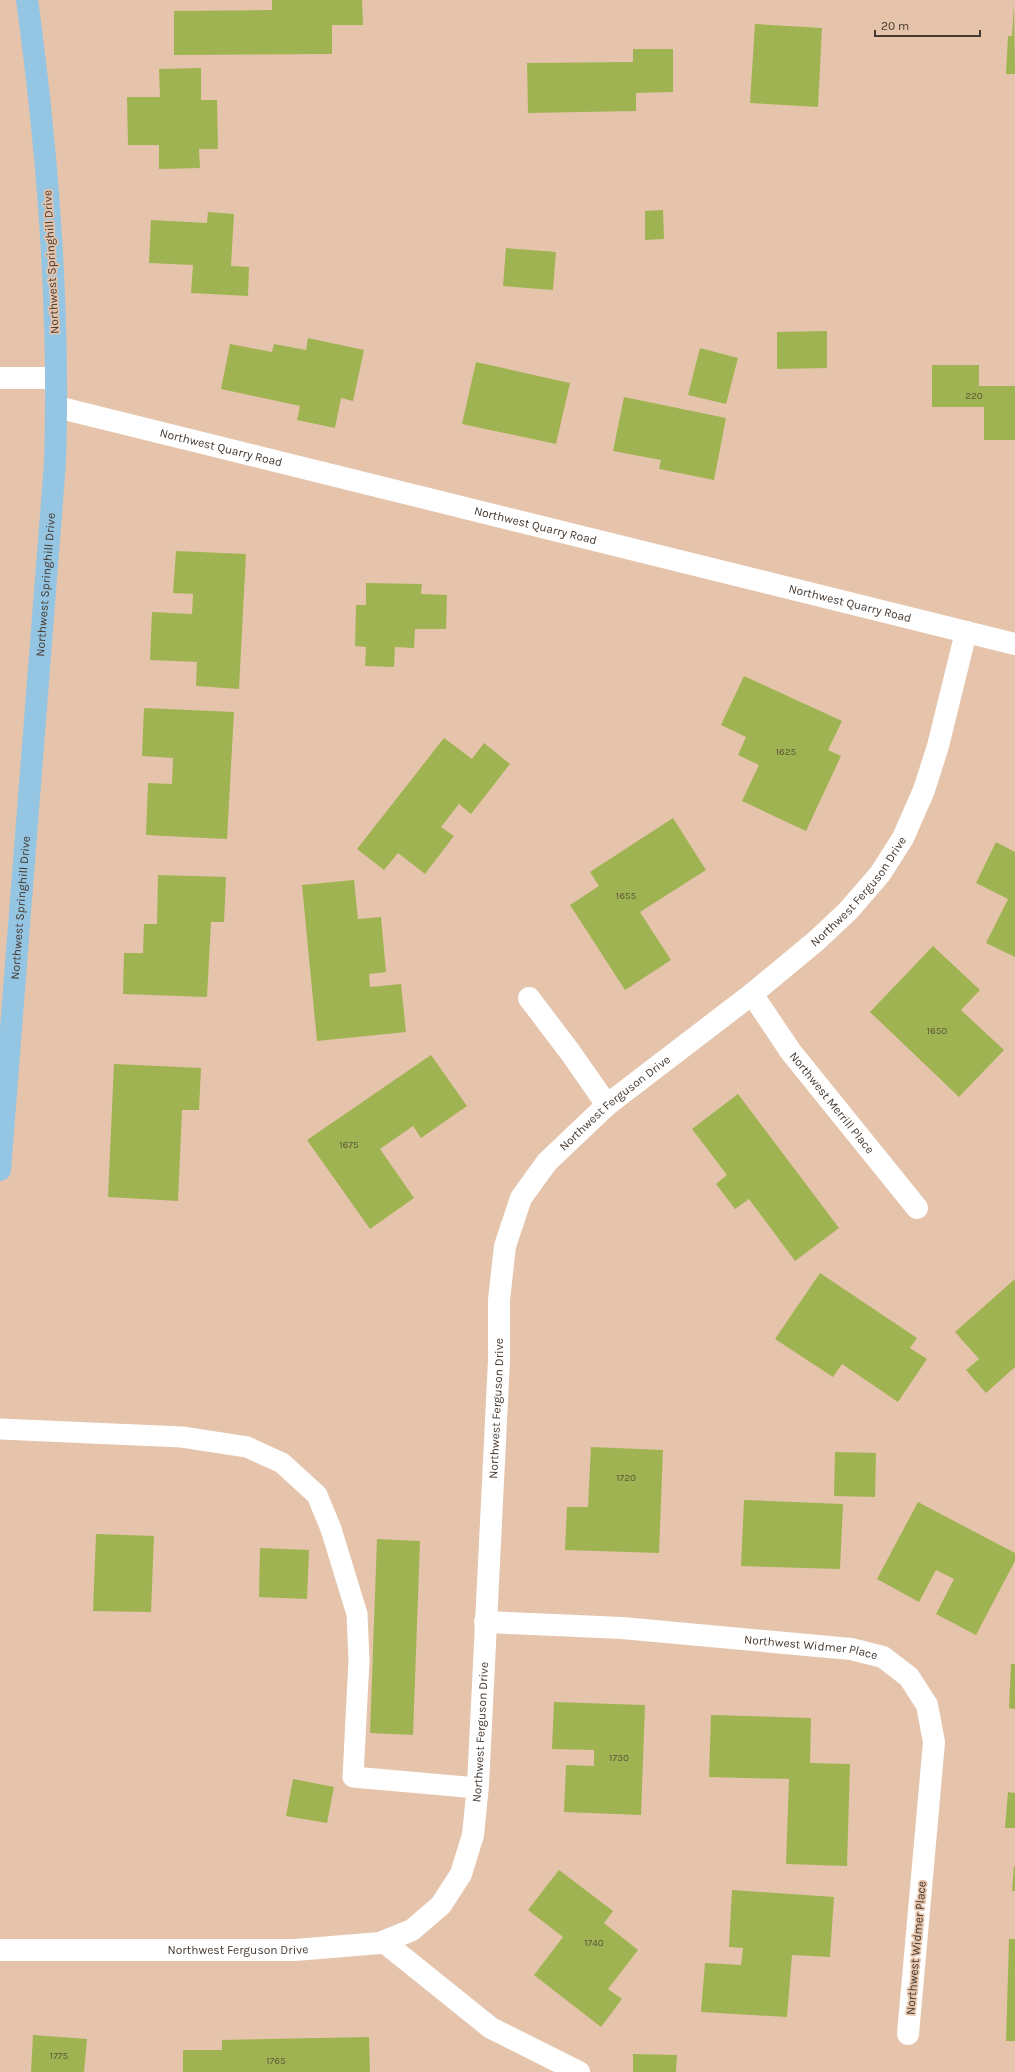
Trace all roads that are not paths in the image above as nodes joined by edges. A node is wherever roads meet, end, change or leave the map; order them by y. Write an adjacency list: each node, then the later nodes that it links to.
1 (27, 0): 3 (main road, Northwest Springhill Drive)
2 (0, 378): 3 (street)
3 (56, 378): 4 (main road, Northwest Springhill Drive)
4 (57, 407): 5 (street, Northwest Quarry Road); 10 (main road, Northwest Springhill Drive)
5 (966, 632): 6 (street, Northwest Quarry Road); 7 (street, Northwest Ferguson Drive)
6 (1015, 644)
7 (752, 994): 9 (street, Northwest Ferguson Drive); 11 (street, Northwest Merrill Place)
8 (529, 998): 9 (street)
9 (607, 1105): 13 (street, Northwest Ferguson Drive)
10 (0, 1170)
11 (917, 1208)
12 (0, 1429): 14 (lane)
13 (485, 1622): 14 (street, Northwest Ferguson Drive); 17 (street, Northwest Widmer Place)
14 (477, 1788): 15 (street, Northwest Ferguson Drive)
15 (384, 1942): 16 (street, Northwest Ferguson Drive); 18 (street)
16 (0, 1950)
17 (908, 2034)
18 (579, 2072)

